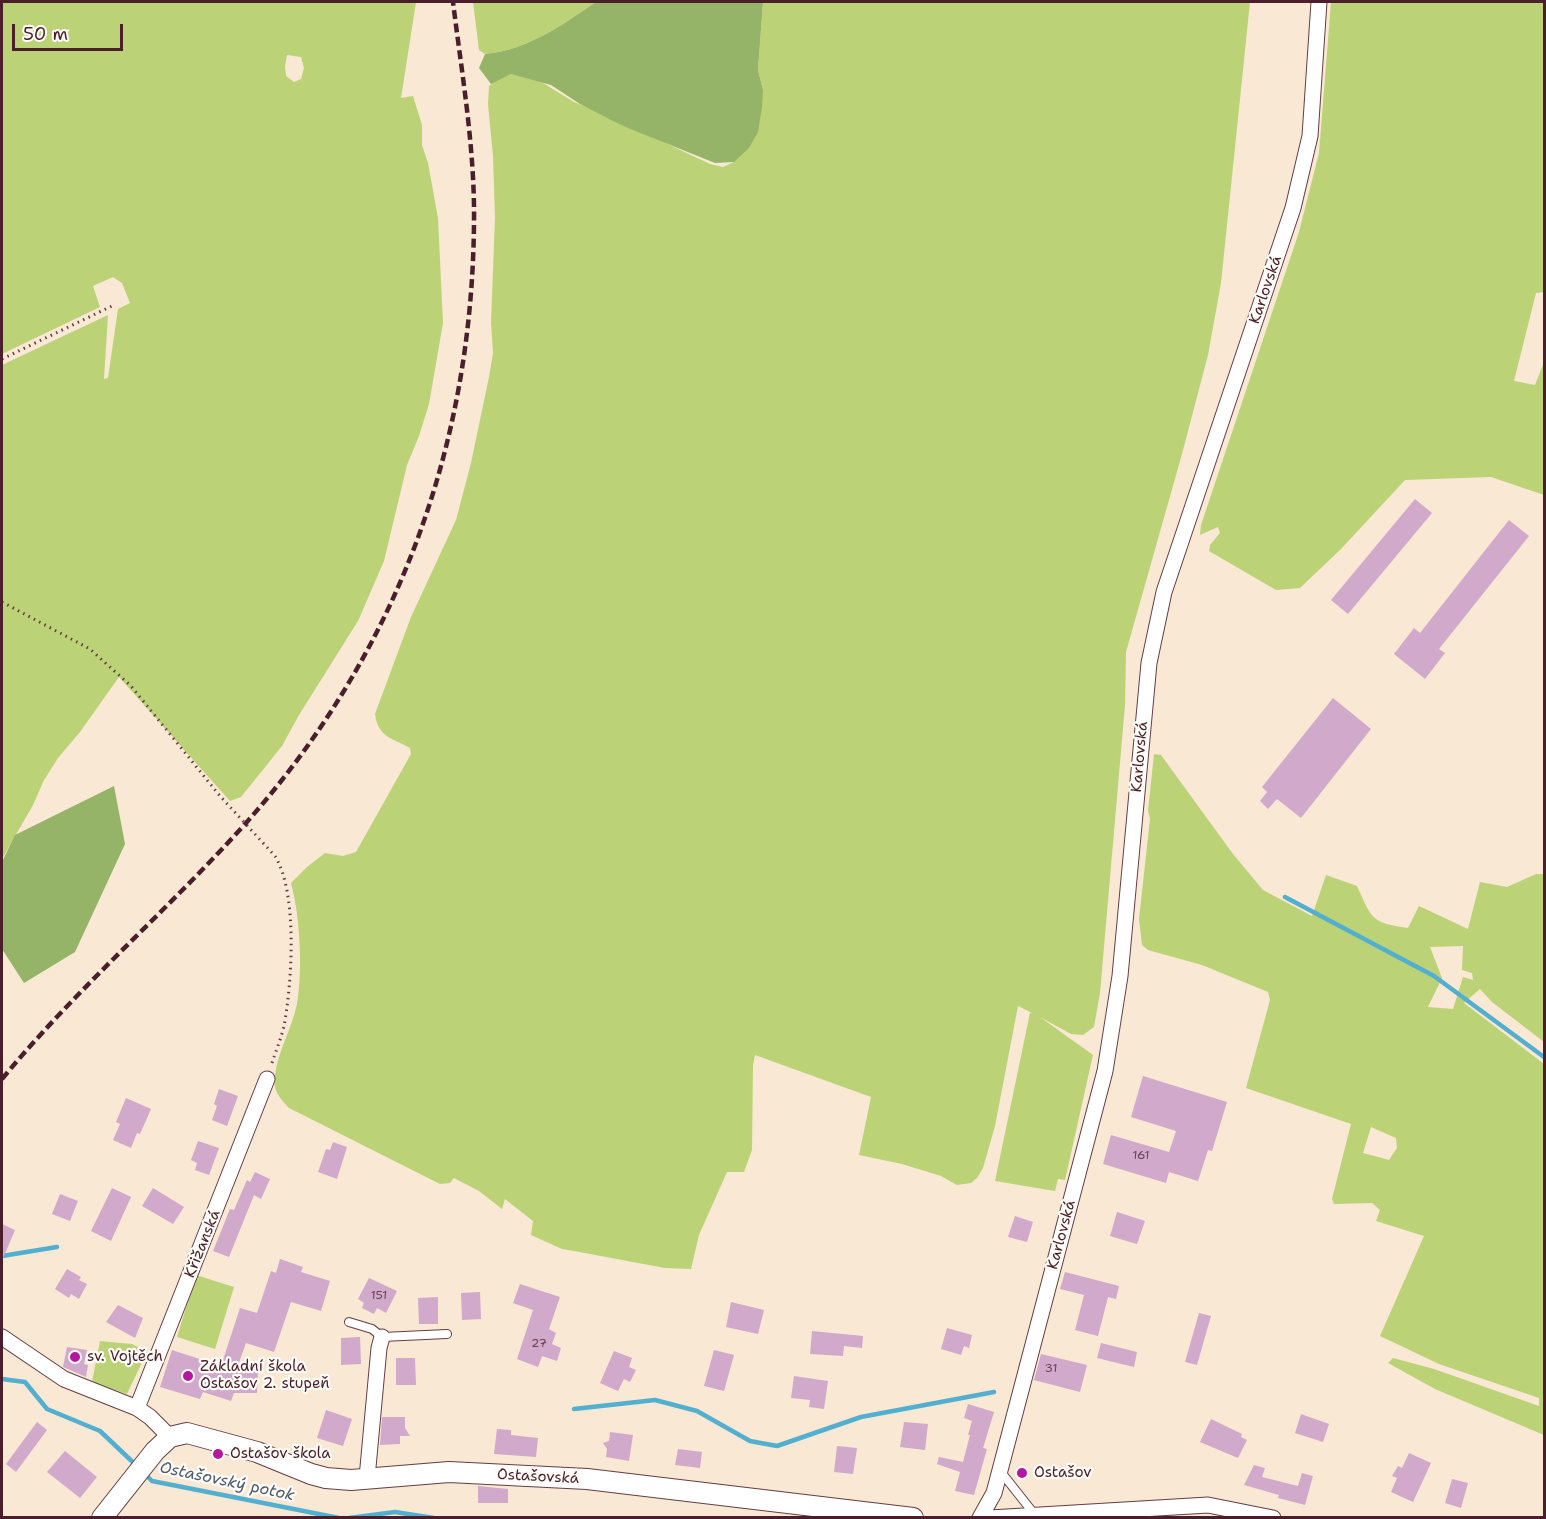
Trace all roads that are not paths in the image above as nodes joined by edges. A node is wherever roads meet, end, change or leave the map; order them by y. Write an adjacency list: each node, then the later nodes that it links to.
1 (1319, 2): 9 (street, Karlovská)
2 (267, 1079): 7 (street, Křižanská)
3 (349, 1322): 6 (lane)
4 (447, 1334): 6 (lane)
5 (2, 1337): 7 (street)
6 (382, 1337): 10 (street)
7 (137, 1408): 8 (street)
8 (186, 1430): 10 (street, Ostašovská); 12 (street)
9 (1000, 1471): 11 (lane); 14 (street, Karlovská)
10 (367, 1479): 13 (street, Ostašovská)
11 (1035, 1515): 15 (street); 16 (street)
12 (102, 1518)
13 (913, 1518)
14 (980, 1518)
15 (990, 1518)
16 (1273, 1518)

